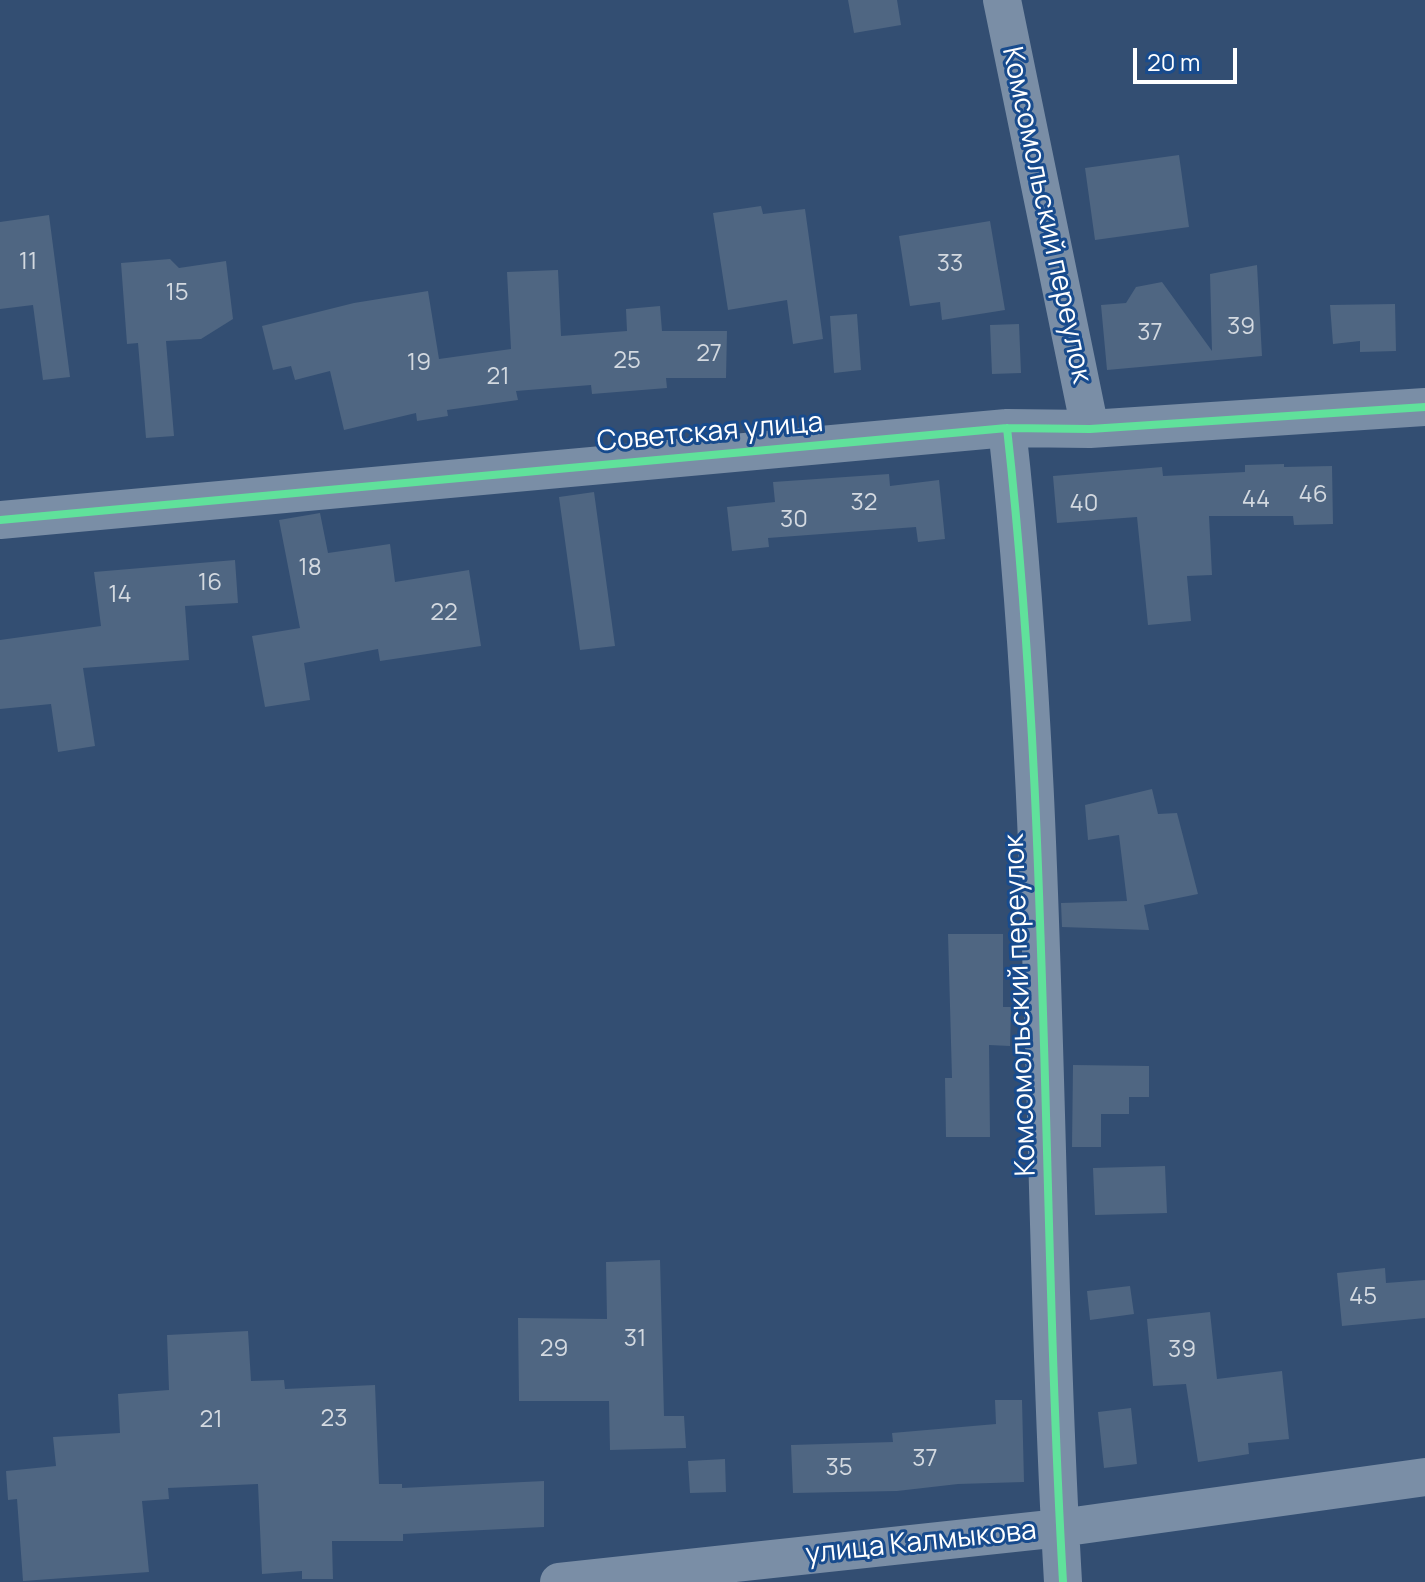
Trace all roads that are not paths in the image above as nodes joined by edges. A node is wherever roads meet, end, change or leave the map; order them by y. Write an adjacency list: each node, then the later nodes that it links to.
1 (1002, 0): 4 (street, Комсомольский переулок)
2 (1425, 407): 4 (street, Советская улица)
3 (1007, 428): 4 (street, Советская улица); 5 (street, Советская улица); 7 (street, Комсомольский переулок)
4 (1090, 429)
5 (0, 520)
6 (1425, 1477): 7 (street, улица Калмыкова)
7 (1060, 1528): 8 (street, улица Калмыкова); 9 (street, Комсомольский переулок)
8 (559, 1582)
9 (1063, 1582)

